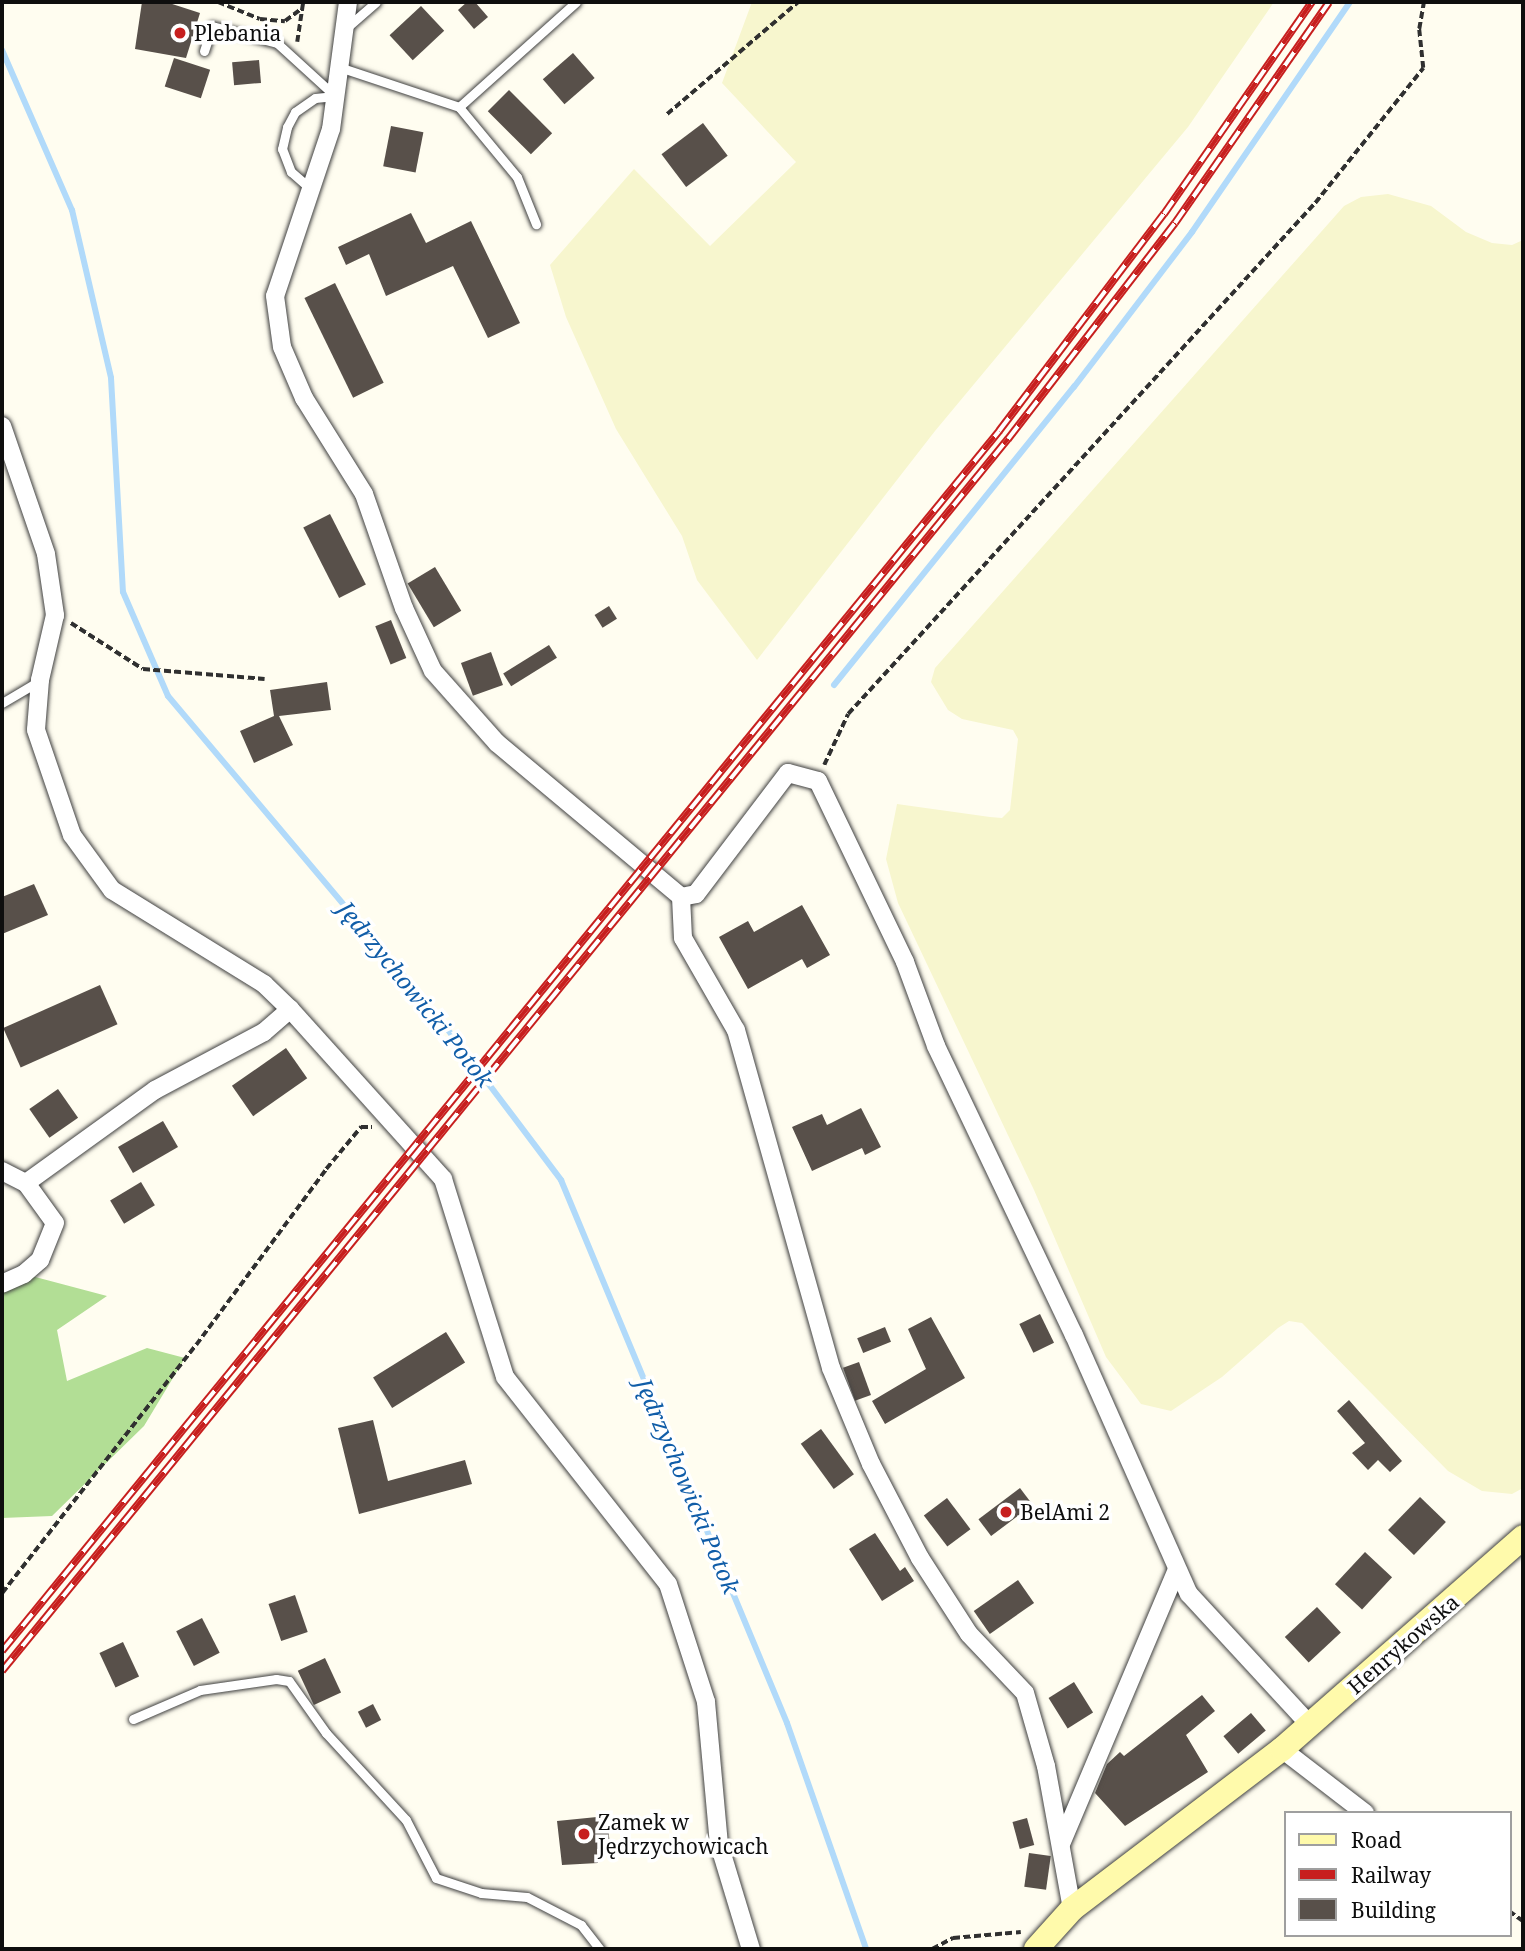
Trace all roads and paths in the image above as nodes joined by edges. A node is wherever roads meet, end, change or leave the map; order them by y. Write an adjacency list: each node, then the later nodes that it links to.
1 (218, 2): 8 (path)
2 (303, 2): 8 (path)
3 (348, 2): 9 (street)
4 (376, 2): 9 (lane)
5 (576, 2): 14 (lane)
6 (798, 2): 15 (path)
7 (1424, 2): 23 (path)
8 (302, 8): 11 (path)
9 (344, 30): 12 (street)
10 (204, 51): 11 (lane)
11 (299, 65): 13 (lane)
12 (339, 67): 13 (street); 14 (lane)
13 (335, 96): 16 (street); 16 (lane)
14 (459, 107): 17 (lane)
15 (667, 114)
16 (312, 190): 24 (street)
17 (536, 224)
18 (2, 426): 19 (street)
19 (55, 615): 20 (path); 21 (street)
20 (265, 679)
21 (40, 680): 22 (lane); 25 (street)
22 (2, 703)
23 (818, 781): 24 (street); 31 (street)
24 (681, 897): 37 (street)
25 (290, 1009): 26 (street); 28 (street)
26 (398, 1127): 32 (path); 41 (street)
27 (2, 1171): 28 (street)
28 (26, 1183): 29 (street)
29 (2, 1284)
30 (1523, 1537): 34 (main road, Henrykowska)
31 (1177, 1569): 34 (street); 37 (street)
32 (2, 1593)
33 (133, 1719): 40 (lane)
34 (1311, 1726): 35 (main road, Henrykowska)
35 (1282, 1749): 36 (street); 38 (main road, Henrykowska)
36 (1362, 1811)
37 (1061, 1844): 38 (street)
38 (1072, 1909): 39 (main road, Henrykowska)
39 (1043, 1940): 42 (path)
40 (600, 1949)
41 (751, 1949)
42 (932, 1949)

